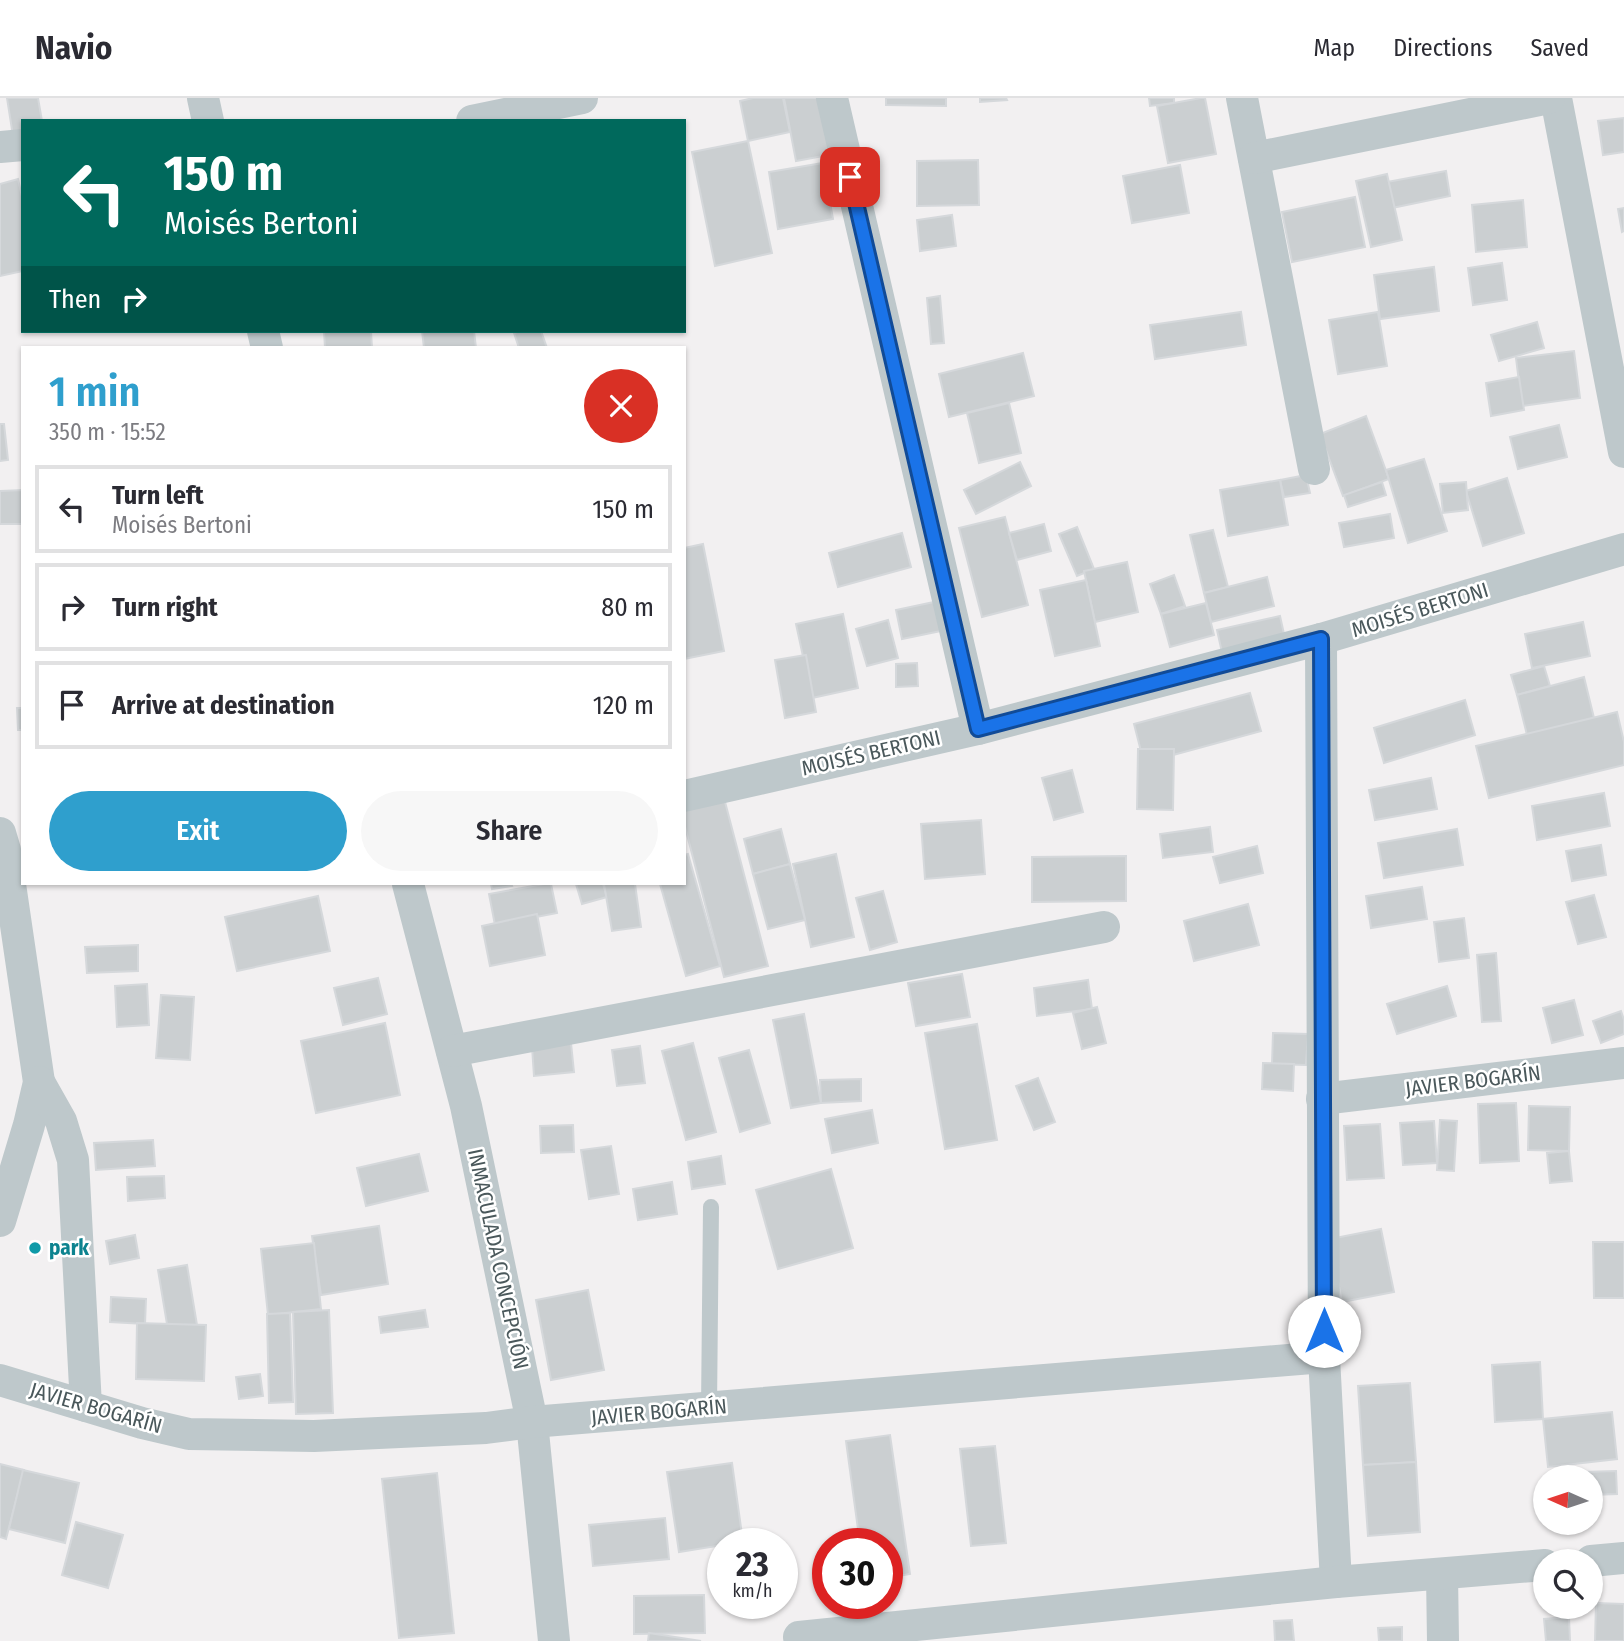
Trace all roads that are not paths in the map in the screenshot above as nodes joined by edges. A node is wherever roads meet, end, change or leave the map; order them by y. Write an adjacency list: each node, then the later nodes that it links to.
1 (203, 98): 7 (street)
2 (582, 98): 8 (street)
3 (832, 98): 16 (street)
4 (1242, 98): 11 (street)
5 (1549, 98): 11 (street)
6 (1556, 98): 12 (street)
7 (208, 119)
8 (482, 119)
9 (21, 145): 10 (street)
10 (0, 147)
11 (1254, 158): 13 (street)
12 (1624, 452)
13 (1314, 469)
14 (1624, 549): 15 (street, MOISÉS BERTONI)
15 (1321, 639): 16 (street, MOISÉS BERTONI); 24 (street)
16 (978, 729): 17 (street, MOISÉS BERTONI)
17 (686, 796)
18 (0, 833): 23 (street)
19 (408, 885): 21 (street, INMACULADA CONCEPCIÓN)
20 (1104, 928): 21 (street)
21 (452, 1051): 31 (street, INMACULADA CONCEPCIÓN)
22 (1624, 1063): 24 (street, JAVIER BOGARÍN)
23 (39, 1082): 26 (street); 29 (street)
24 (1322, 1099): 27 (street)
25 (711, 1207): 30 (lane)
26 (0, 1221)
27 (1324, 1357): 30 (street, JAVIER BOGARÍN); 36 (street)
28 (0, 1380): 29 (street, JAVIER BOGARÍN)
29 (86, 1406): 31 (street, JAVIER BOGARÍN)
30 (709, 1408): 31 (street, JAVIER BOGARÍN)
31 (532, 1422): 38 (street, INMACULADA CONCEPCIÓN)
32 (1624, 1558): 33 (street)
33 (1603, 1560)
34 (1533, 1566): 35 (street)
35 (1442, 1574): 36 (street); 39 (street)
36 (1336, 1583): 37 (street)
37 (799, 1637)
38 (554, 1641)
39 (1443, 1641)

